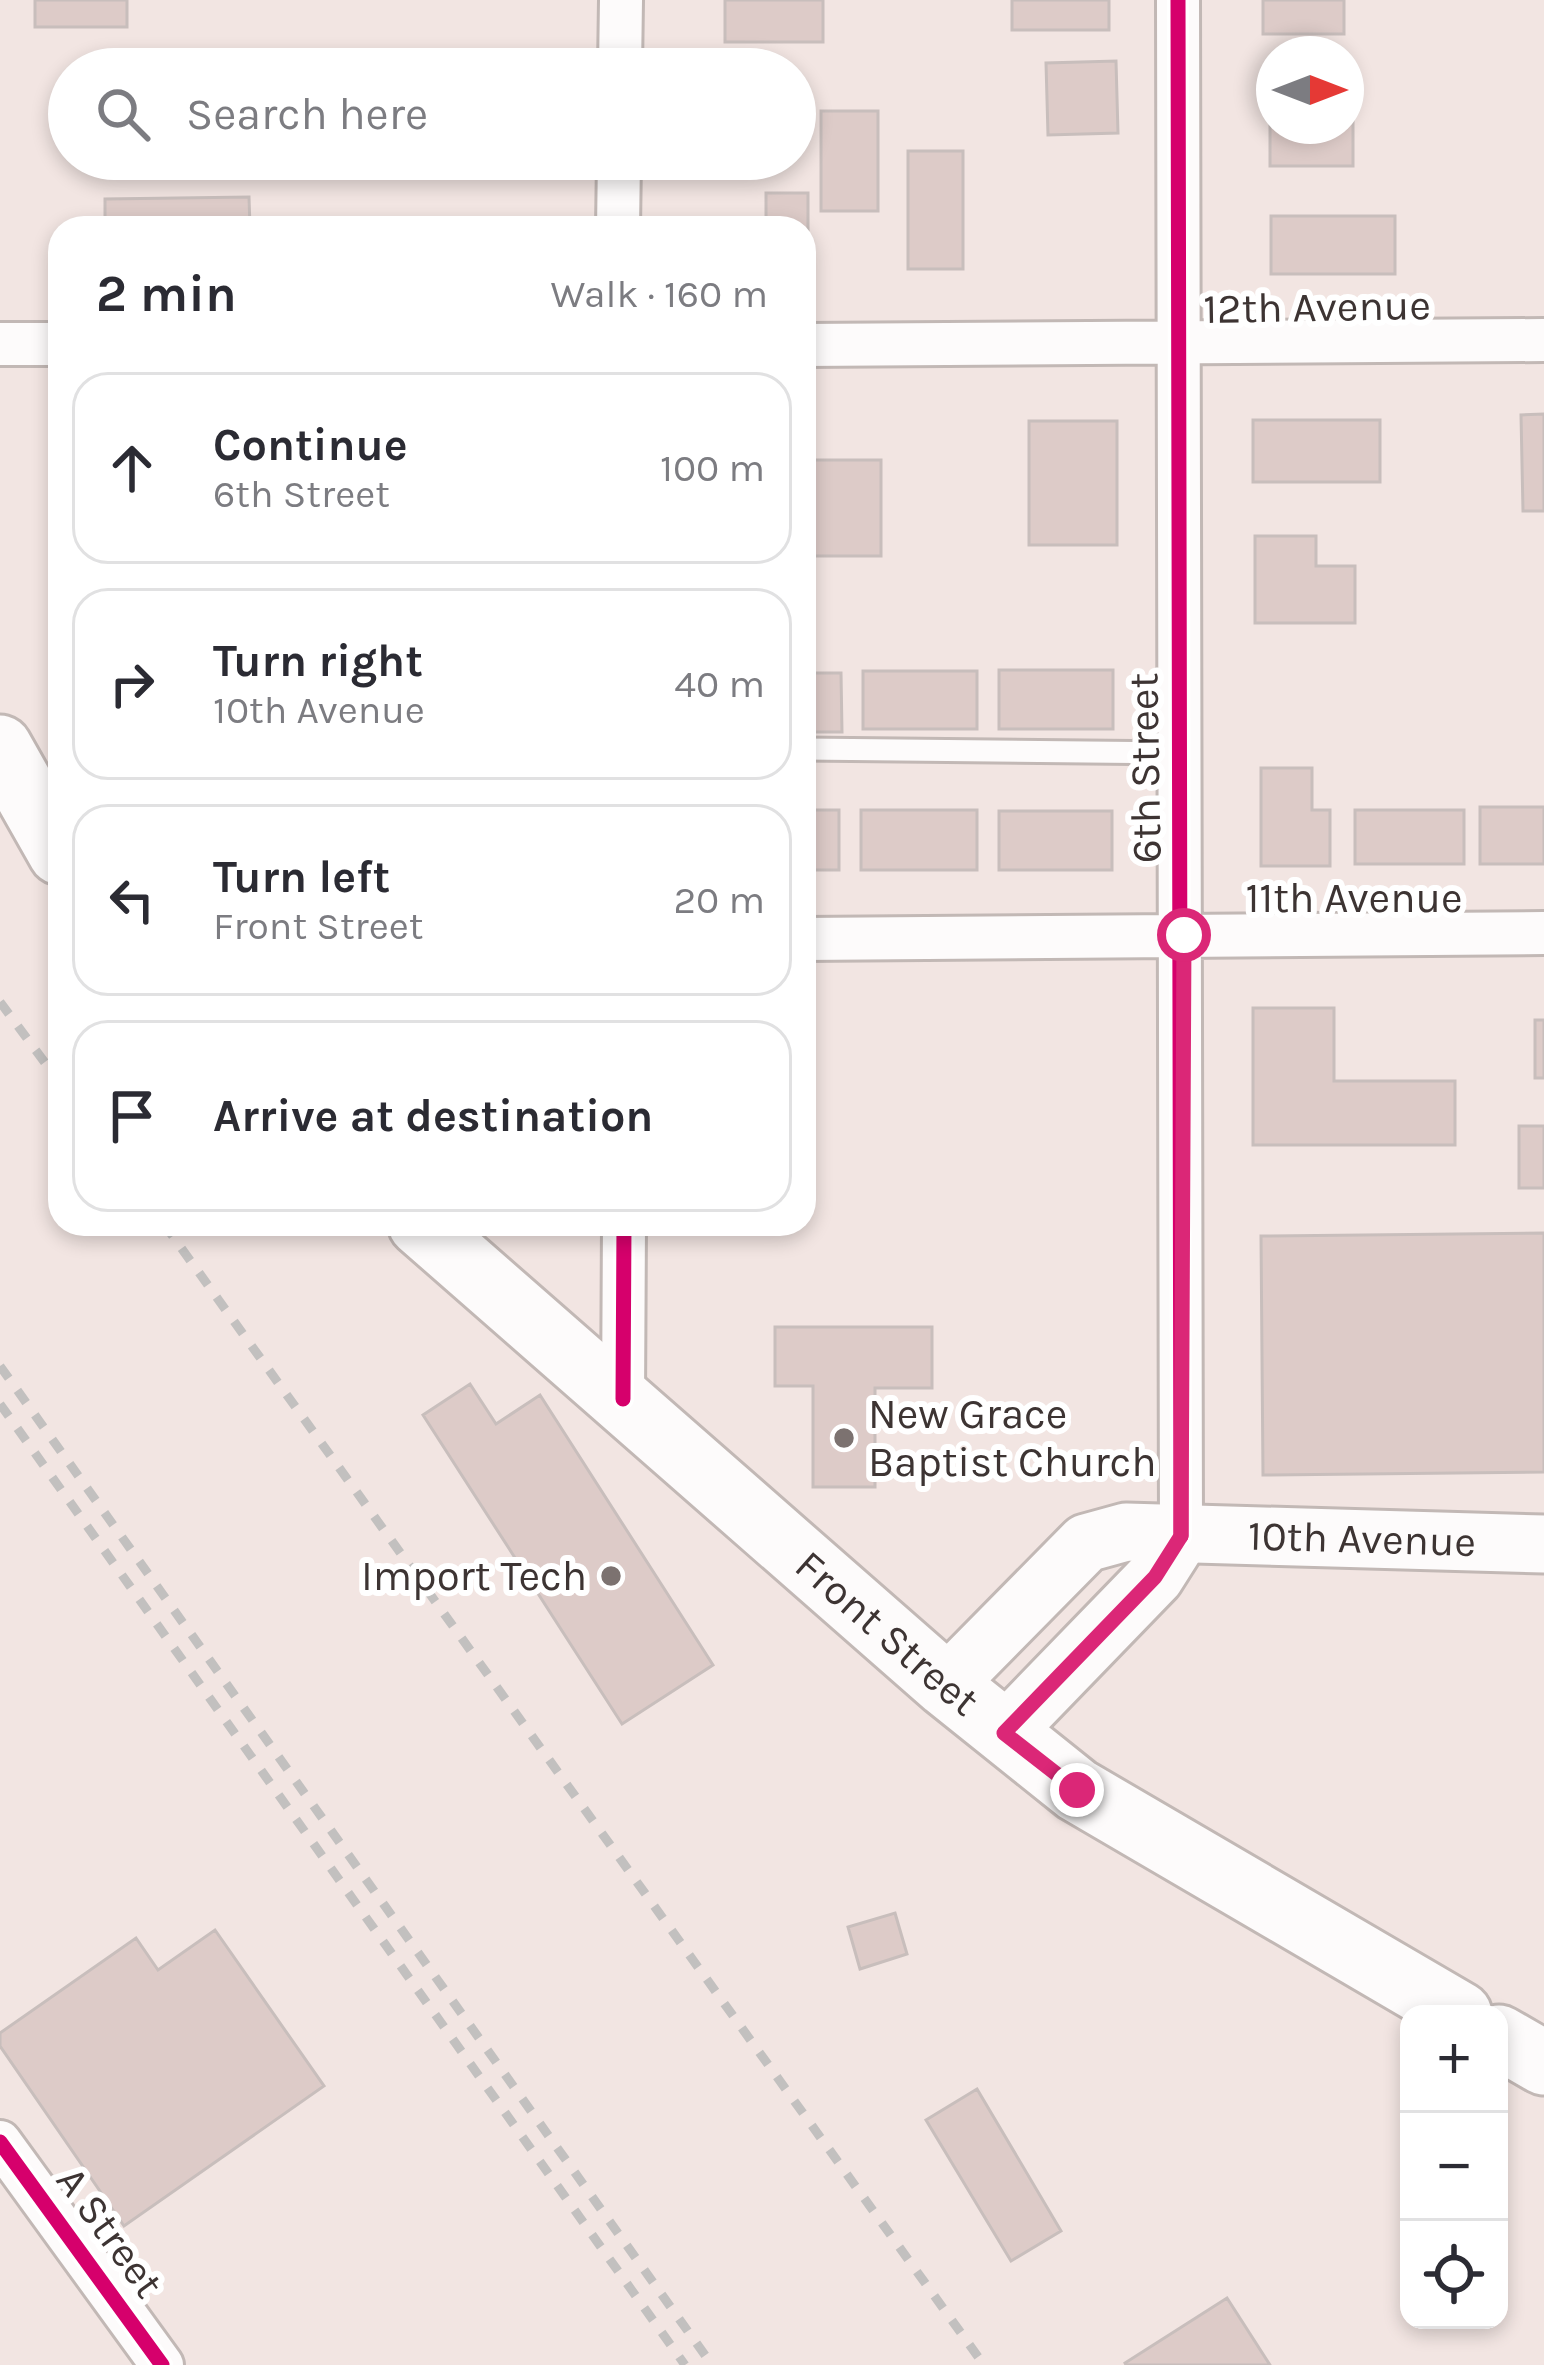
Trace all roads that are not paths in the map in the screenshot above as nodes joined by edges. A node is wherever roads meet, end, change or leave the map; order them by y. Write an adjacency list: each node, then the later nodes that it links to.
1 (621, 0): 3 (street)
2 (1178, 0): 10 (street, 6th Street)
3 (620, 48)
4 (619, 180): 5 (street)
5 (618, 216)
6 (1544, 340): 10 (street, 12th Avenue)
7 (0, 344): 8 (street)
8 (48, 344)
9 (816, 345): 10 (street, 12th Avenue)
10 (1176, 345): 13 (street, 6th Street)
11 (0, 747): 14 (main road)
12 (816, 749): 13 (lane)
13 (1181, 753): 16 (street, 6th Street)
14 (48, 832)
15 (1544, 933): 16 (street, 11th Avenue)
16 (1184, 935): 17 (street, 11th Avenue); 21 (street, 6th Street)
17 (816, 939)
18 (434, 1236): 20 (main road, Front Street)
19 (624, 1236): 20 (street)
20 (623, 1399): 23 (main road, Front Street)
21 (1181, 1536): 22 (street, 10th Avenue); 23 (street, 10th Avenue); 24 (street)
22 (1544, 1544)
23 (946, 1685): 24 (main road, Front Street)
24 (1004, 1733): 25 (main road, Front Street)
25 (1445, 2005)
26 (1508, 2042): 27 (main road)
27 (1544, 2063)
28 (0, 2142): 29 (street, A Street)
29 (162, 2365)

